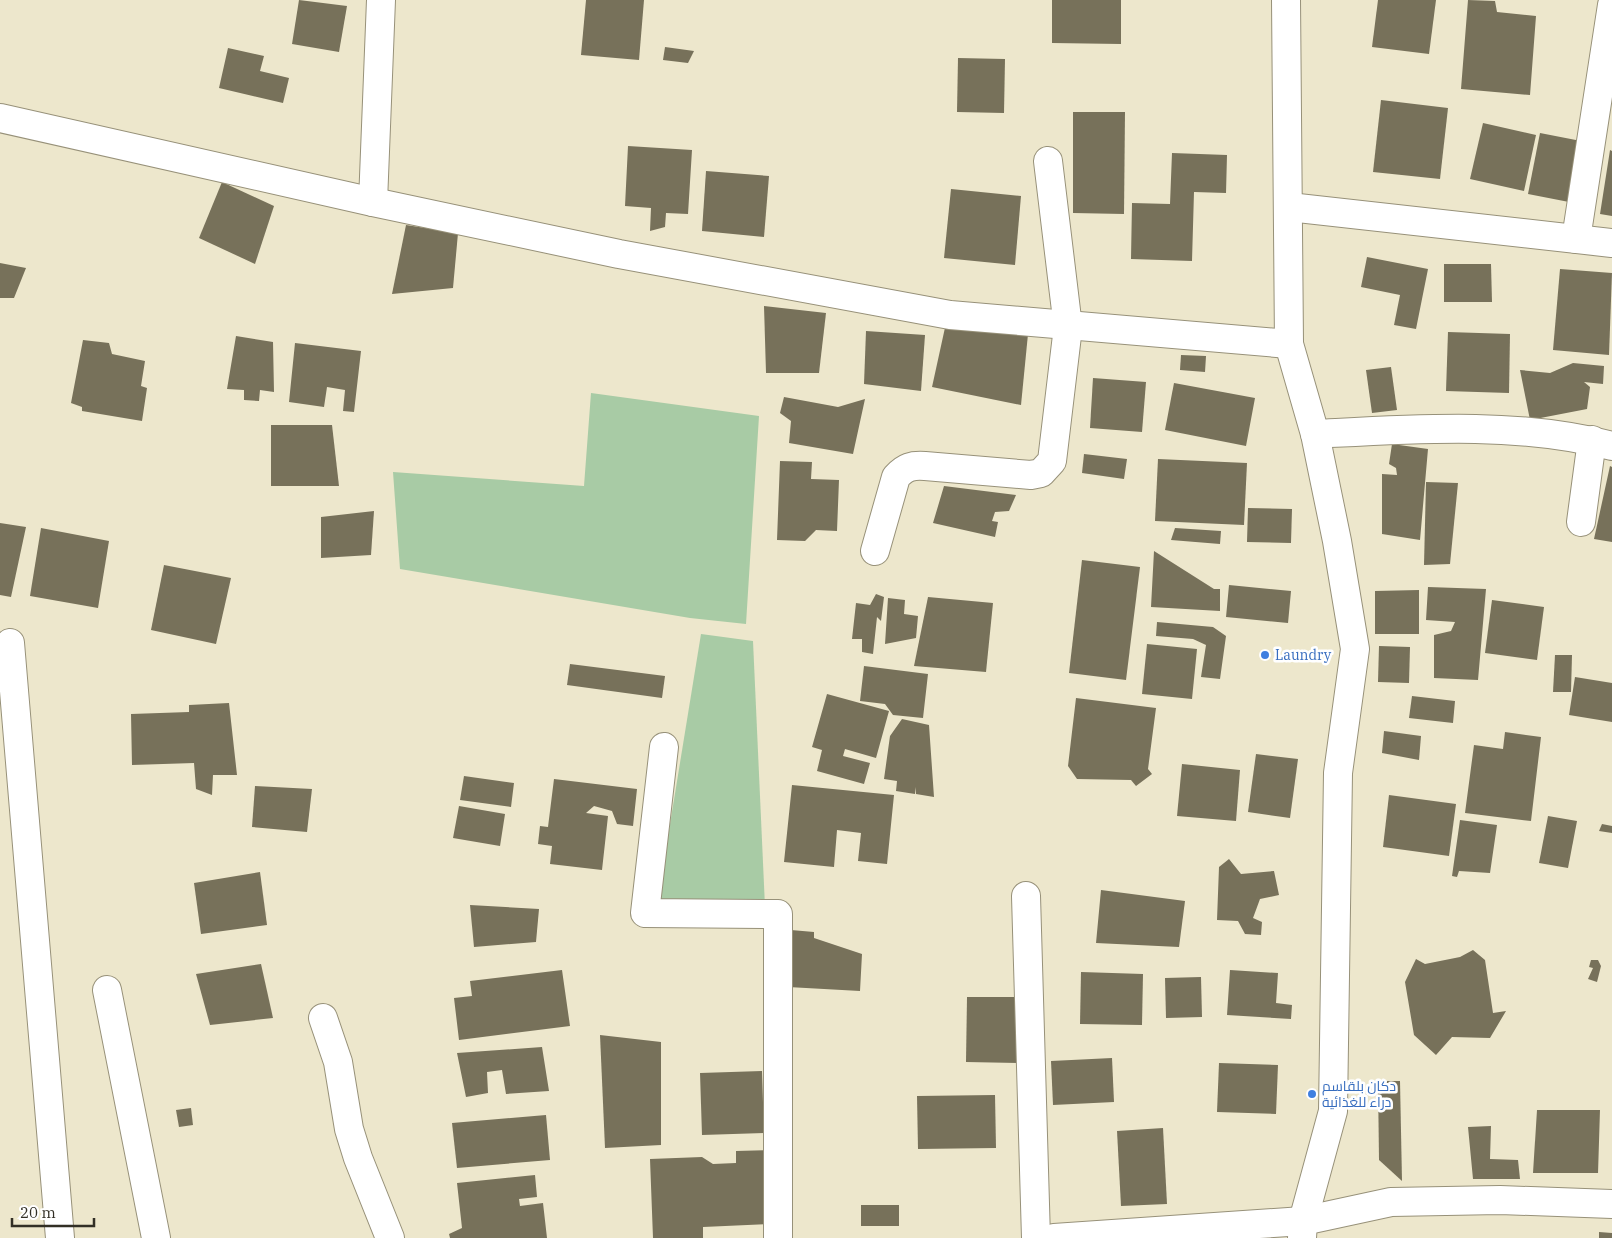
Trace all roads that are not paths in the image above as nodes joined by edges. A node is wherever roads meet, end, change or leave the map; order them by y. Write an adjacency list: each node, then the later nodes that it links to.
1 (382, 0): 6 (street)
2 (1286, 0): 7 (street)
3 (1612, 4): 8 (street)
4 (0, 118): 6 (street)
5 (1048, 161): 10 (street)
6 (373, 202): 10 (street)
7 (1289, 207): 8 (street); 11 (street)
8 (1576, 239): 9 (street)
9 (1612, 243)
10 (1068, 327): 11 (street); 15 (street)
11 (1290, 344): 12 (street)
12 (1315, 434): 13 (street); 22 (street)
13 (1602, 443): 14 (street)
14 (1580, 522)
15 (875, 550)
16 (10, 643): 23 (street)
17 (664, 747): 26 (street)
18 (1026, 896): 27 (street)
19 (107, 990): 24 (street)
20 (323, 1018): 25 (street)
21 (1612, 1204): 22 (street)
22 (1303, 1230): 28 (street)
23 (60, 1238)
24 (156, 1238)
25 (390, 1238)
26 (778, 1238)
27 (1036, 1238)
28 (1054, 1238)

